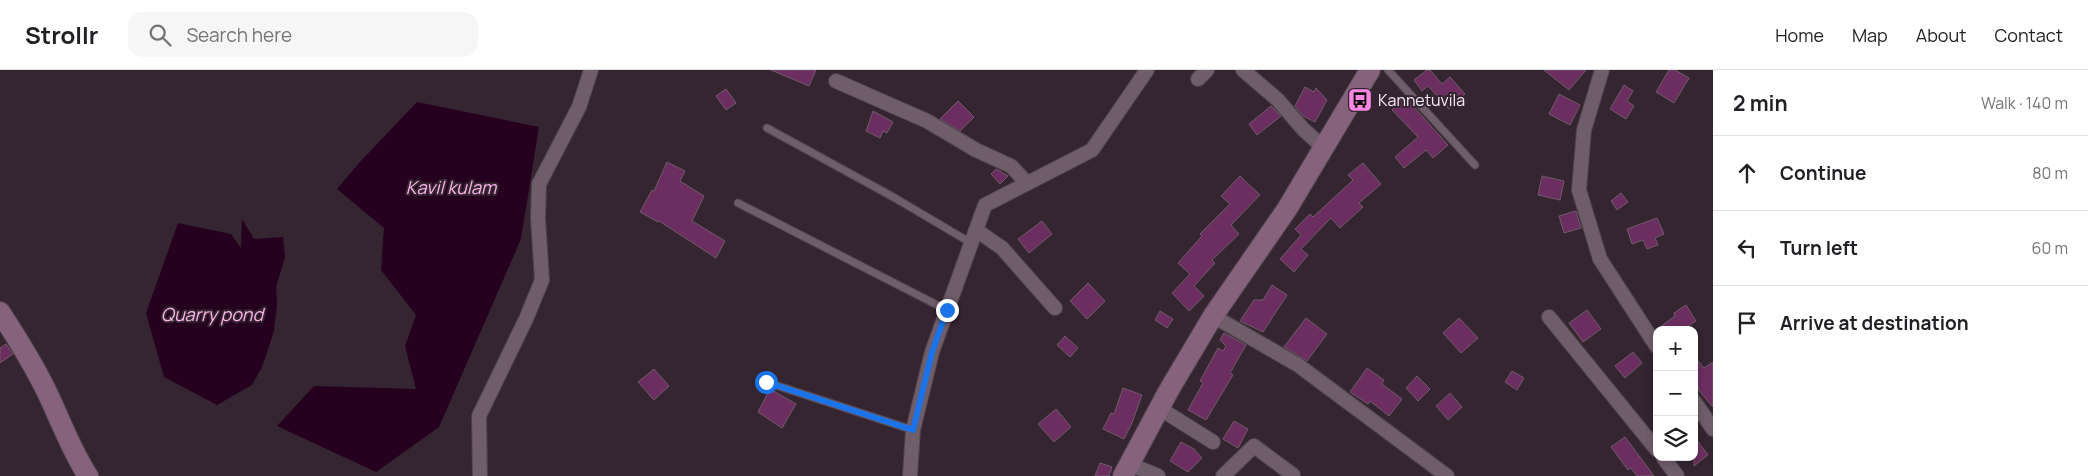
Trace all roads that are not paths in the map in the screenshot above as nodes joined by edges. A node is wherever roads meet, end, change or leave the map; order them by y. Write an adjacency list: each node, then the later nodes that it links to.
1 (591, 70): 32 (street)
2 (1146, 70): 11 (street)
3 (1243, 70): 9 (street)
4 (1370, 70): 9 (main road)
5 (1388, 70): 10 (lane)
6 (1602, 70): 20 (street)
7 (836, 81): 11 (street)
8 (767, 128): 14 (lane)
9 (1324, 148): 18 (main road)
10 (1475, 165)
11 (1027, 183): 13 (street)
12 (738, 203): 16 (lane)
13 (976, 230): 14 (street); 15 (street)
14 (971, 243): 16 (street)
15 (1055, 308)
16 (947, 310): 25 (street)
17 (0, 312): 31 (main road)
18 (1213, 316): 23 (main road); 36 (street)
19 (1549, 317): 27 (street)
20 (1653, 341)
21 (766, 382): 25 (lane)
22 (1698, 407): 24 (street)
23 (1159, 408): 26 (street); 29 (main road)
24 (1713, 429)
25 (913, 430): 33 (street)
26 (1213, 442)
27 (1653, 445)
28 (1665, 461): 37 (street)
29 (1126, 470): 34 (street)
30 (1293, 475): 35 (street)
31 (88, 476)
32 (480, 476)
33 (910, 476)
34 (1158, 476)
35 (1224, 476)
36 (1447, 476)
37 (1677, 476)

